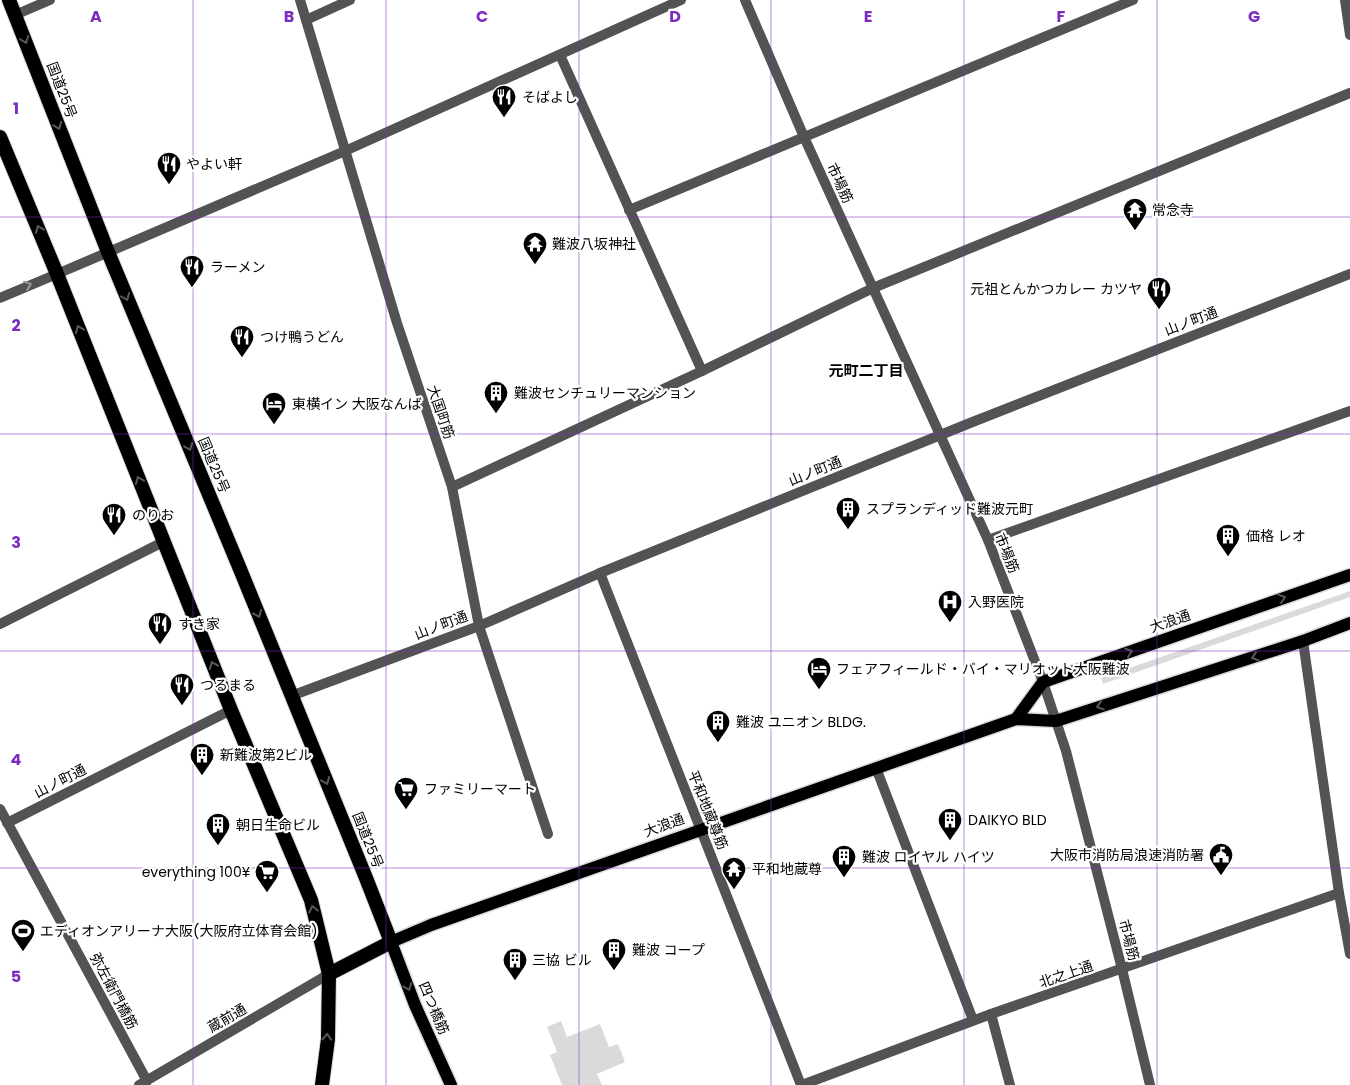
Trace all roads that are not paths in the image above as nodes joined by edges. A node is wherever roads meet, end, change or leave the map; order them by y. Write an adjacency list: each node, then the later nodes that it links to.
1 (9, 0): 9 (highway, 国道25号)
2 (50, 0): 9 (street)
3 (300, 0): 10 (street, 大国町筋)
4 (350, 0): 10 (street)
5 (681, 0): 12 (street)
6 (745, 0): 15 (street, 市場筋)
7 (1133, 0): 15 (street)
8 (1345, 0): 11 (street)
9 (15, 15): 18 (highway, 国道25号, one-way to 18)
10 (306, 20): 16 (street, 大国町筋)
11 (1350, 35)
12 (560, 55): 16 (street); 17 (street)
13 (1350, 93): 21 (street)
14 (0, 137): 19 (highway, one-way to 14)
15 (804, 137): 17 (street); 21 (street, 市場筋)
16 (345, 152): 18 (street); 26 (street, 大国町筋)
17 (629, 210): 23 (street)
18 (108, 252): 19 (street); 36 (highway, 国道25号, one-way to 36)
19 (57, 274): 22 (street, one-way to 19); 28 (highway, one-way to 19)
20 (1350, 274): 25 (street, 山ノ町通)
21 (874, 288): 23 (street); 25 (street, 市場筋)
22 (0, 298)
23 (702, 371): 26 (street)
24 (1350, 411): 27 (street)
25 (939, 436): 27 (street, 市場筋); 29 (street, 山ノ町通)
26 (452, 487): 33 (street, 大国町筋)
27 (988, 540): 35 (street, 市場筋)
28 (163, 542): 32 (street); 37 (highway, one-way to 28)
29 (600, 573): 33 (street, 山ノ町通); 43 (street, 平和地蔵尊筋)
30 (1350, 574): 35 (main road, 大浪通, one-way to 30)
31 (1350, 623): 34 (main road, 大浪通)
32 (0, 624)
33 (479, 626): 36 (street, 山ノ町通); 44 (street, 大国町筋)
34 (1303, 642): 39 (main road, 大浪通, one-way to 39); 45 (street)
35 (1043, 682): 38 (main road); 39 (street, 市場筋)
36 (291, 696): 46 (highway, 国道25号, one-way to 46)
37 (231, 710): 42 (street, 山ノ町通); 49 (highway, one-way to 37)
38 (1016, 719): 39 (main road, 大浪通); 40 (main road, 大浪通)
39 (1056, 721): 48 (street, 市場筋)
40 (876, 768): 43 (main road, 大浪通); 51 (street)
41 (0, 809): 42 (street, 弥左衛門橋筋)
42 (7, 823): 52 (street, 弥左衛門橋筋)
43 (701, 829): 46 (main road, 大浪通); 55 (street, 平和地蔵尊筋)
44 (548, 834)
45 (1339, 892): 47 (street); 48 (street, 北之上通)
46 (391, 942): 49 (highway, 大浪通); 54 (main road, 四つ橋筋, one-way to 54)
47 (1350, 954)
48 (1122, 969): 50 (street, 北之上通); 57 (street, 市場筋)
49 (329, 974): 52 (street, 蔵前通); 53 (highway, one-way to 49)
50 (991, 1014): 51 (street, 北之上通); 56 (street)
51 (973, 1020): 55 (street, 北之上通)
52 (143, 1083)
53 (322, 1085)
54 (451, 1085)
55 (801, 1085)
56 (1010, 1085)
57 (1150, 1085)

